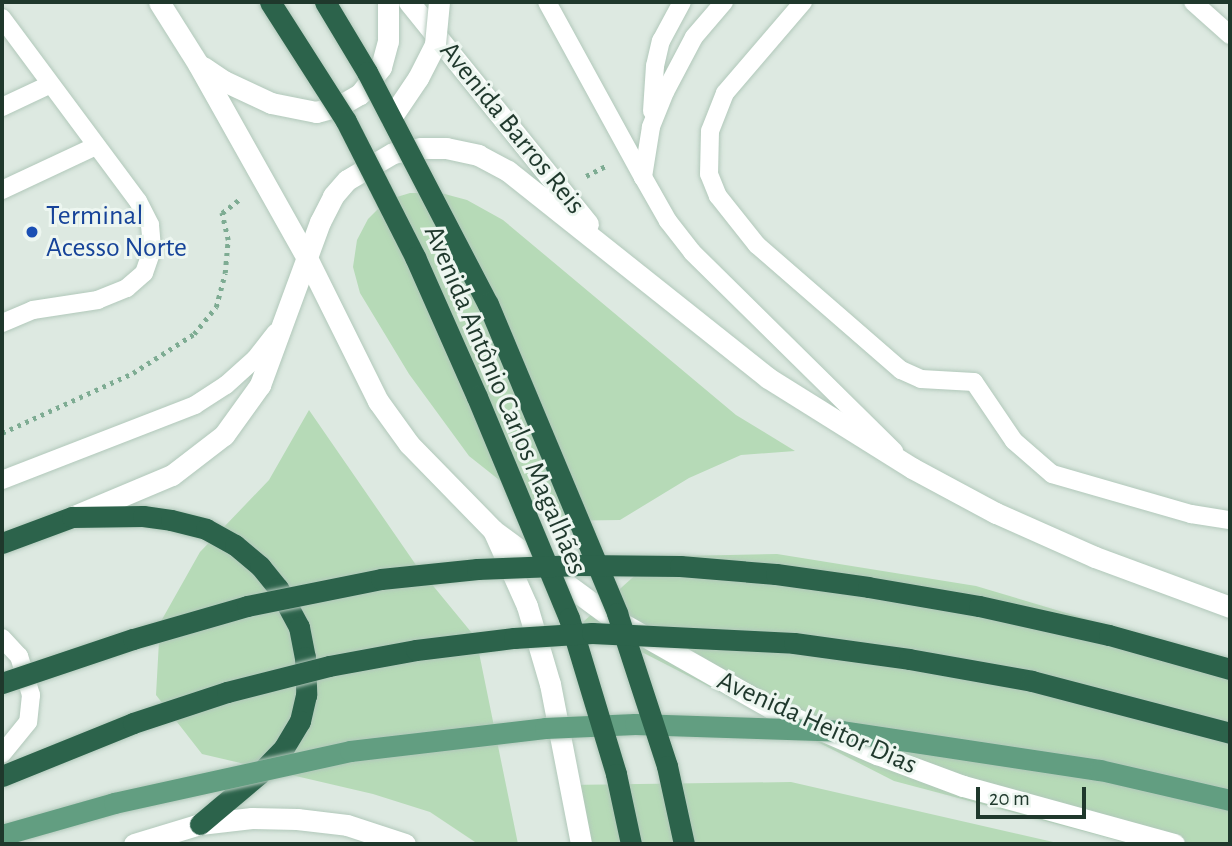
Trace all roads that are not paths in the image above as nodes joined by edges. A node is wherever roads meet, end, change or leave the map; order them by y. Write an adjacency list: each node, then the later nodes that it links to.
1 (159, 2): 14 (main road)
2 (270, 2): 45 (highway, Avenida Antônio Carlos Magalhães, bridge)
3 (325, 2): 17 (highway, Avenida Antônio Carlos Magalhães, bridge)
4 (388, 2): 14 (main road)
5 (409, 2): 22 (main road, Avenida Barros Reis)
6 (439, 2): 17 (main road, bridge)
7 (547, 2): 20 (lane)
8 (682, 2): 18 (lane)
9 (724, 2): 18 (lane)
10 (803, 2): 29 (lane)
11 (1193, 2): 13 (lane)
12 (3, 24): 15 (lane)
13 (1230, 35)
14 (198, 64): 23 (main road)
15 (49, 85): 16 (lane); 19 (lane)
16 (2, 107)
17 (391, 118): 46 (highway, Avenida Antônio Carlos Magalhães, bridge)
18 (651, 127): 20 (lane)
19 (96, 146): 21 (lane); 25 (lane)
20 (643, 177): 26 (lane)
21 (2, 190)
22 (614, 256): 23 (main road); 26 (main road)
23 (307, 258): 24 (main road); 30 (main road)
24 (293, 299): 27 (lane); 28 (main road)
25 (2, 324)
26 (912, 468): 32 (main road)
27 (2, 480)
28 (72, 517): 31 (highway); 40 (highway)
29 (1230, 520)
30 (493, 530): 44 (main road); 47 (main road, Avenida Heitor Dias)
31 (2, 543)
32 (1230, 607)
33 (2, 638): 37 (lane)
34 (1230, 669): 35 (highway, bridge)
35 (2, 683)
36 (1230, 733): 38 (highway, bridge)
37 (2, 754)
38 (2, 776)
39 (1230, 800): 41 (main road, bridge)
40 (200, 824): 42 (main road); 43 (main road)
41 (2, 835)
42 (134, 844)
43 (405, 844)
44 (581, 844)
45 (631, 844)
46 (684, 844)
47 (1174, 844)

